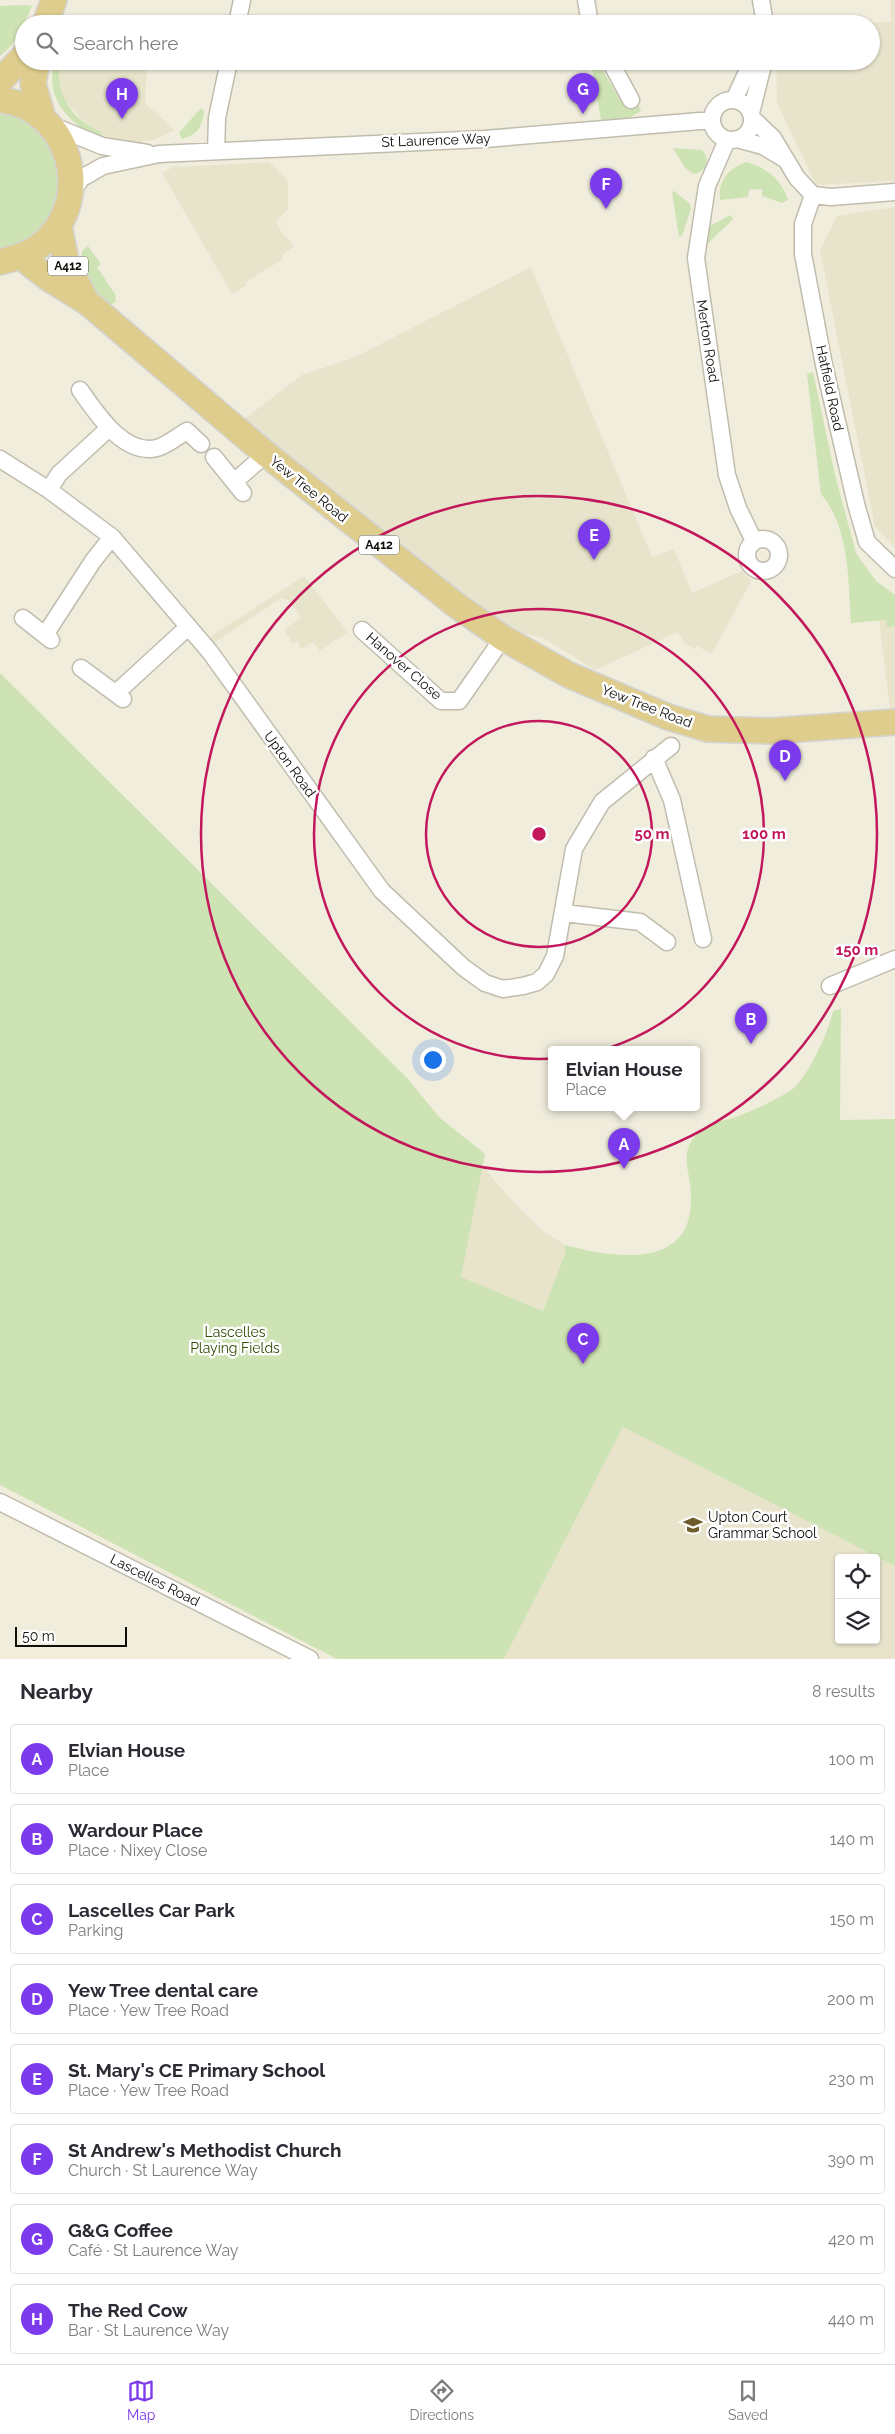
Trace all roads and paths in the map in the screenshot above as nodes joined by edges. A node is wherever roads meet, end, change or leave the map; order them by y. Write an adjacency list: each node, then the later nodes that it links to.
1 (54, 0): 4 (main road)
2 (242, 0): 5 (street)
3 (586, 0): 6 (street)
4 (49, 15)
5 (239, 15)
6 (588, 15)
7 (15, 65): 13 (main road)
8 (35, 70): 19 (main road)
9 (227, 70): 21 (street)
10 (615, 70): 15 (street)
11 (748, 70): 16 (street)
12 (762, 70): 17 (street)
13 (0, 81)
14 (0, 100): 19 (main road)
15 (632, 100)
16 (734, 100): 17 (street); 18 (street)
17 (751, 116): 20 (street); 23 (street)
18 (712, 120): 20 (street); 21 (street, St Laurence Way)
19 (47, 121): 22 (street, St Laurence Way); 24 (main road)
20 (732, 140): 23 (street); 38 (street, Merton Road)
21 (216, 151): 22 (street, St Laurence Way)
22 (159, 154): 24 (street, St Laurence Way)
23 (787, 162): 26 (street)
24 (72, 191): 27 (main road)
25 (895, 192): 26 (street)
26 (813, 195): 39 (street, Hatfield Road)
27 (59, 226): 28 (main road); 29 (main road, Yew Tree Road / A412)
28 (5, 261): 29 (main road, Yew Tree Road / A412)
29 (87, 302): 33 (main road, Yew Tree Road / A412)
30 (80, 390): 31 (street)
31 (108, 429): 32 (street); 36 (street)
32 (201, 444)
33 (266, 454): 34 (street); 43 (main road, Yew Tree Road / A412)
34 (214, 457)
35 (0, 459): 36 (street, Upton Road)
36 (49, 490): 37 (street, Upton Road)
37 (112, 538): 40 (street); 41 (street, Upton Road)
38 (754, 541)
39 (895, 569)
40 (23, 618)
41 (188, 626): 44 (street); 48 (street, Upton Road)
42 (362, 630): 43 (street, Hanover Close)
43 (503, 638): 45 (main road, Yew Tree Road / A412)
44 (81, 668)
45 (895, 722)
46 (671, 746): 47 (street, Upton Road)
47 (654, 758): 48 (street, Upton Road); 49 (street)
48 (564, 913): 50 (street)
49 (703, 939)
50 (667, 942)
51 (895, 959): 52 (street)
52 (830, 986)
53 (0, 1502): 54 (street, Lascelles Road)
54 (310, 1659)

